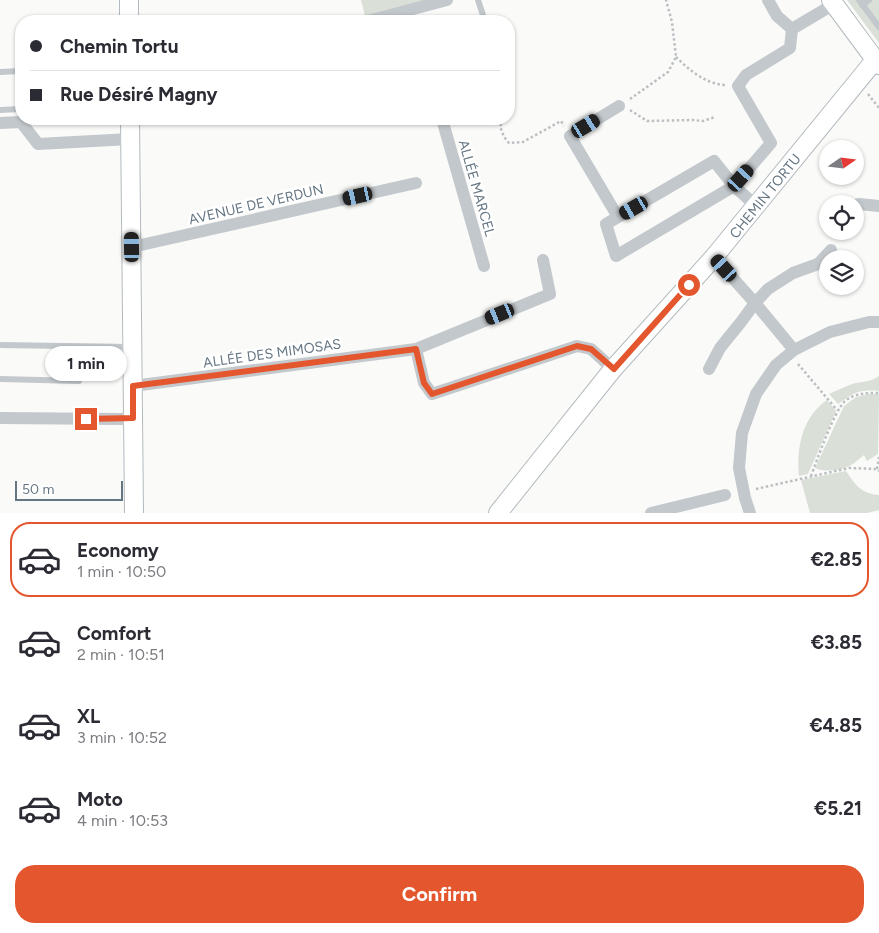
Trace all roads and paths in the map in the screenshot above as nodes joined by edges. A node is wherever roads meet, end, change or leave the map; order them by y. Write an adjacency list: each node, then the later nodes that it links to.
1 (129, 0): 9 (street)
2 (447, 0): 10 (street)
3 (478, 0): 11 (lane)
4 (666, 0): 14 (path)
5 (768, 0): 13 (street)
6 (869, 0): 8 (lane)
7 (832, 2): 13 (street); 15 (street)
8 (860, 2): 12 (lane)
9 (129, 15)
10 (415, 15)
11 (483, 15)
12 (879, 27)
13 (792, 29): 19 (street)
14 (676, 57): 19 (path); 20 (path)
15 (877, 62): 18 (street, CHEMIN TORTU)
16 (15, 71): 17 (lane)
17 (0, 72)
18 (858, 81): 21 (path); 36 (street, CHEMIN TORTU)
19 (738, 86): 34 (street)
20 (619, 106): 24 (path); 31 (street)
21 (879, 108)
22 (15, 109): 23 (lane)
23 (0, 110)
24 (714, 117)
25 (15, 122): 26 (street)
26 (0, 123)
27 (23, 125): 32 (street)
28 (130, 125): 32 (street)
29 (444, 125): 43 (street, ALLÉE MARCEL)
30 (500, 125): 31 (path)
31 (570, 136): 38 (street)
32 (130, 139): 39 (street)
33 (416, 184): 39 (street, AVENUE DE VERDUN)
34 (734, 186): 36 (street); 38 (street); 38 (street)
35 (864, 204): 37 (street)
36 (756, 206): 40 (street, CHEMIN TORTU)
37 (879, 206)
38 (618, 217)
39 (132, 247): 47 (street)
40 (714, 257): 44 (street); 51 (street, CHEMIN TORTU)
41 (543, 260): 48 (street, ALLÉE DES MIMOSAS)
42 (819, 263): 44 (street)
43 (484, 266)
44 (755, 303): 49 (street); 50 (street)
45 (879, 322): 49 (street)
46 (0, 345): 47 (lane)
47 (132, 347): 54 (street)
48 (416, 349): 51 (street); 54 (street, ALLÉE DES MIMOSAS)
49 (791, 352): 56 (path); 62 (street)
50 (709, 368)
51 (614, 369): 65 (street, CHEMIN TORTU)
52 (0, 379): 53 (lane)
53 (80, 381)
54 (133, 386): 58 (street)
55 (879, 393): 56 (path)
56 (838, 410): 61 (path)
57 (0, 418): 58 (street)
58 (133, 418): 64 (street)
59 (879, 457): 60 (path)
60 (878, 470): 61 (path)
61 (811, 476): 62 (path)
62 (744, 492): 67 (street)
63 (725, 495): 66 (street)
64 (134, 513)
65 (498, 513)
66 (650, 513)
67 (750, 513)

